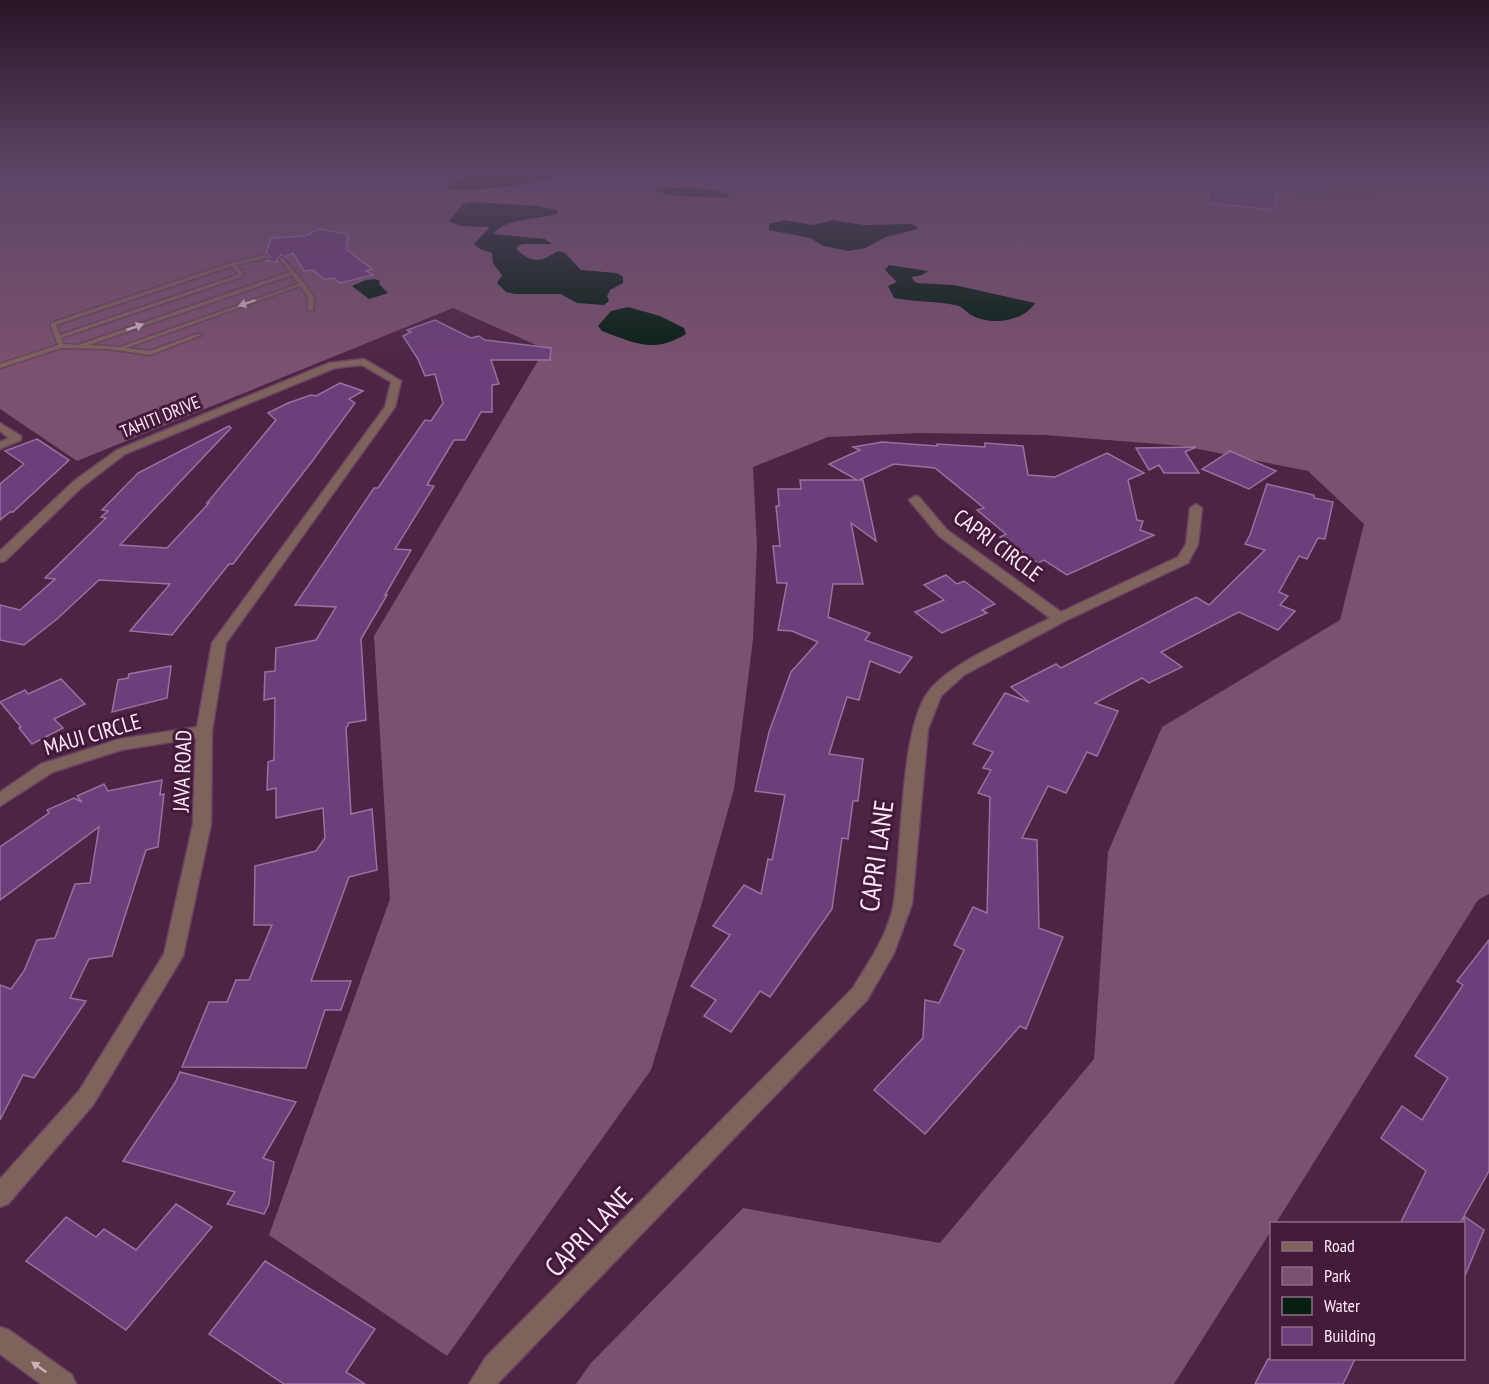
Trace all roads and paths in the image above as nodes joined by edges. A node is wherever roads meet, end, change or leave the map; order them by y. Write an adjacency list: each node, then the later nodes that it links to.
1 (265, 258): 3 (lane)
2 (282, 259): 4 (lane)
3 (233, 264): 8 (lane); 8 (lane)
4 (293, 273): 5 (lane); 10 (lane, one-way to 4)
5 (302, 284): 6 (lane); 11 (lane, one-way to 11)
6 (311, 310)
7 (199, 335): 11 (lane)
8 (58, 337): 9 (lane)
9 (61, 346): 10 (lane); 13 (lane)
10 (80, 346): 11 (lane)
11 (118, 349)
12 (364, 362): 18 (street, TAHITI DRIVE); 20 (street, JAVA ROAD)
13 (0, 366)
14 (0, 426): 15 (street)
15 (0, 446)
16 (915, 500): 19 (street, CAPRI CIRCLE)
17 (1196, 508): 19 (street, CAPRI LANE)
18 (0, 558)
19 (1060, 618): 25 (street, CAPRI LANE)
20 (204, 730): 21 (street, MAUI CIRCLE); 22 (street, JAVA ROAD)
21 (0, 800)
22 (0, 1196)
23 (0, 1339): 24 (street, one-way to 23)
24 (63, 1384)
25 (482, 1384)

